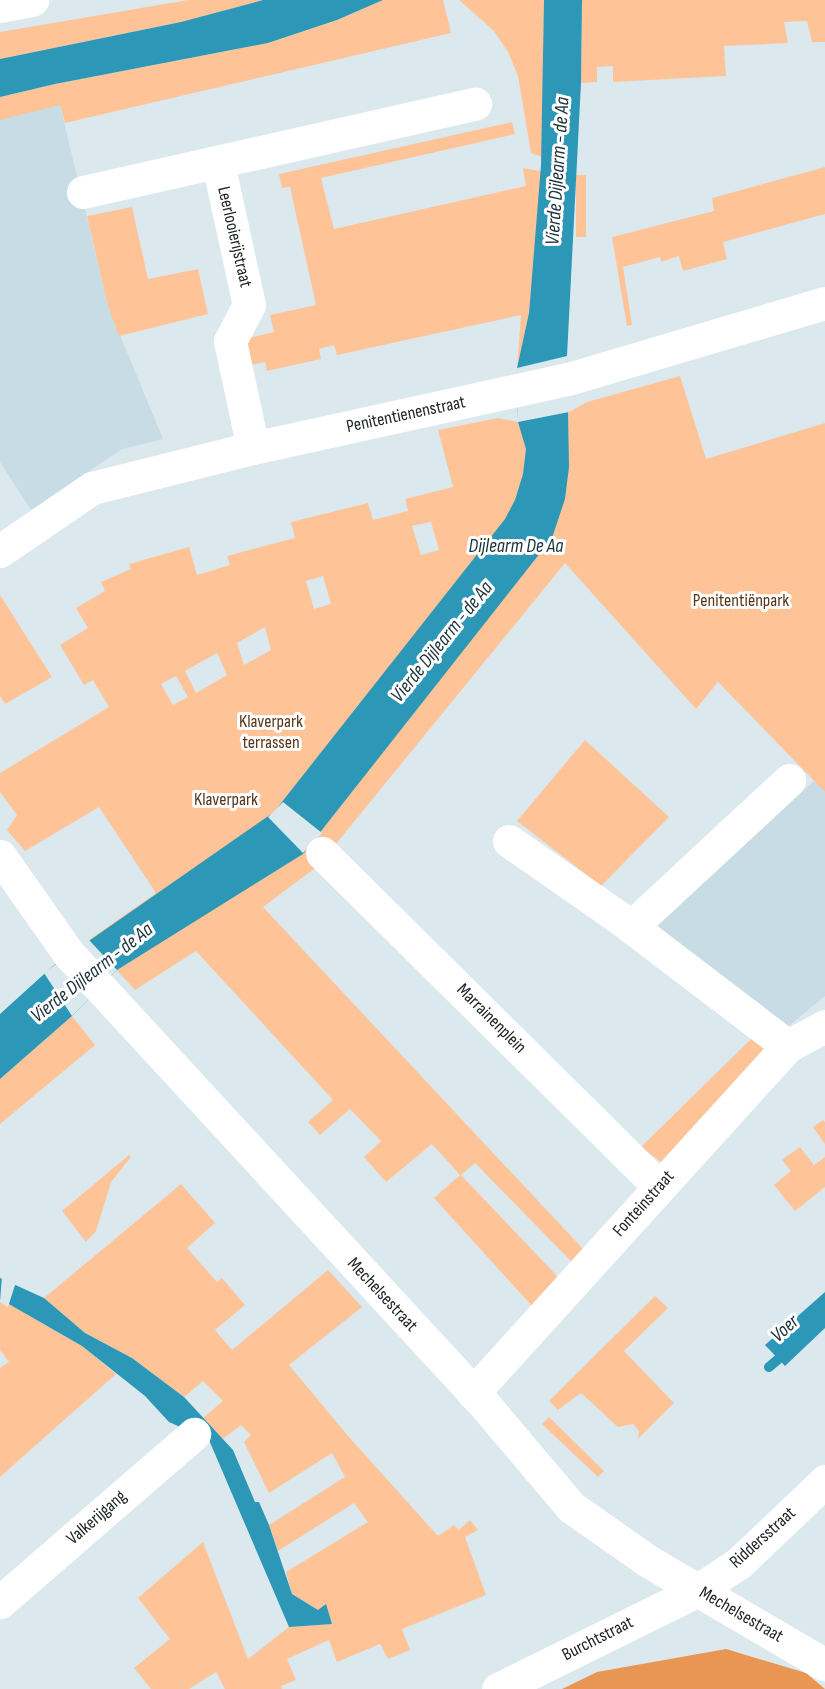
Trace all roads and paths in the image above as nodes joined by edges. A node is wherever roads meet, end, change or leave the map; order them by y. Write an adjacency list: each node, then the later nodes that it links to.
1 (32, 0): 2 (street)
2 (0, 6)
3 (475, 104): 4 (street, Leerlooierijstraat)
4 (218, 163): 5 (street, Leerlooierijstraat); 7 (street, Leerlooierijstraat)
5 (83, 192)
6 (825, 303): 7 (street, Penitentienenstraat)
7 (253, 448): 8 (street, Penitentienenstraat)
8 (0, 551)
9 (789, 780): 13 (street)
10 (509, 841): 13 (street)
11 (322, 853): 16 (street, Marrainenplein)
12 (0, 856): 17 (street, Mechelsestraat)
13 (631, 927): 15 (street)
14 (825, 1026): 15 (street, Fonteinstraat)
15 (788, 1046): 16 (street, Fonteinstraat)
16 (660, 1187): 17 (street, Fonteinstraat)
17 (473, 1393): 20 (street, Mechelsestraat)
18 (194, 1434): 21 (street, Valkerijgang)
19 (825, 1481): 20 (street, Riddersstraat)
20 (698, 1590): 22 (street, Mechelsestraat); 23 (street, Burchtstraat)
21 (0, 1602)
22 (825, 1665)
23 (498, 1689)

